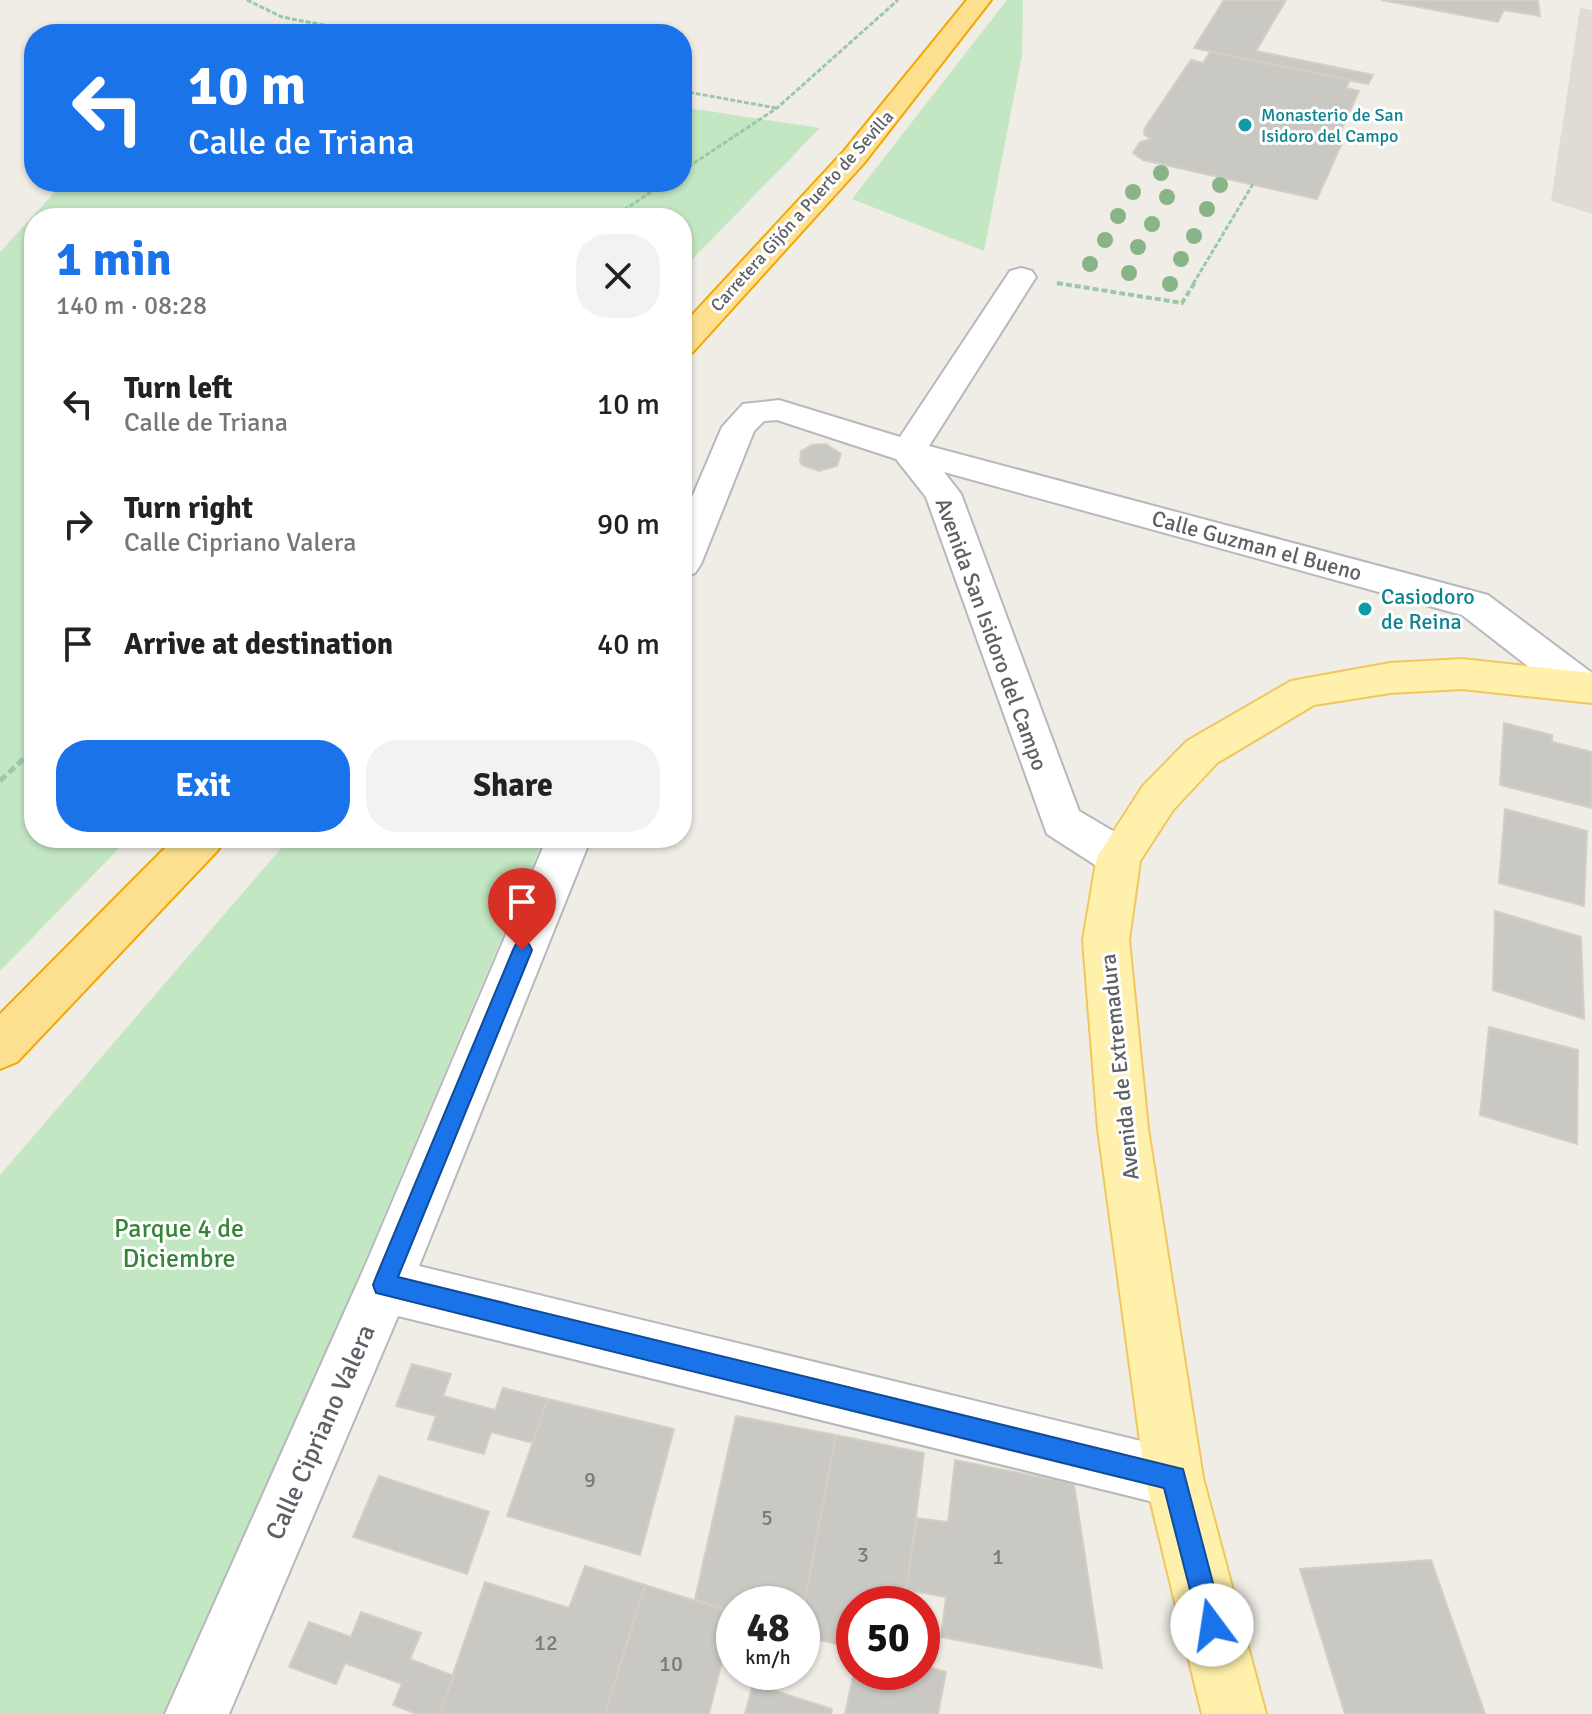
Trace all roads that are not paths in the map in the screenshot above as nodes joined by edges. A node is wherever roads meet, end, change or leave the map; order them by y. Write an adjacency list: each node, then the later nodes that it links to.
1 (979, 0): 3 (highway, Carretera Gijón a Puerto de Sevilla)
2 (1021, 277): 4 (street)
3 (692, 334)
4 (908, 451): 5 (street); 6 (street, Calle Guzman el Bueno); 9 (street, Avenida San Isidoro del Campo)
5 (692, 540)
6 (1588, 687): 9 (main road, Avenida de Extremadura)
7 (193, 848): 10 (highway)
8 (565, 848): 11 (street, Calle Cipriano Valera)
9 (1119, 857): 12 (main road, Avenida de Extremadura)
10 (0, 1047)
11 (384, 1285): 12 (street); 13 (street, Calle Cipriano Valera)
12 (1174, 1478): 14 (main road, Avenida de Extremadura)
13 (197, 1714)
14 (1234, 1714)

